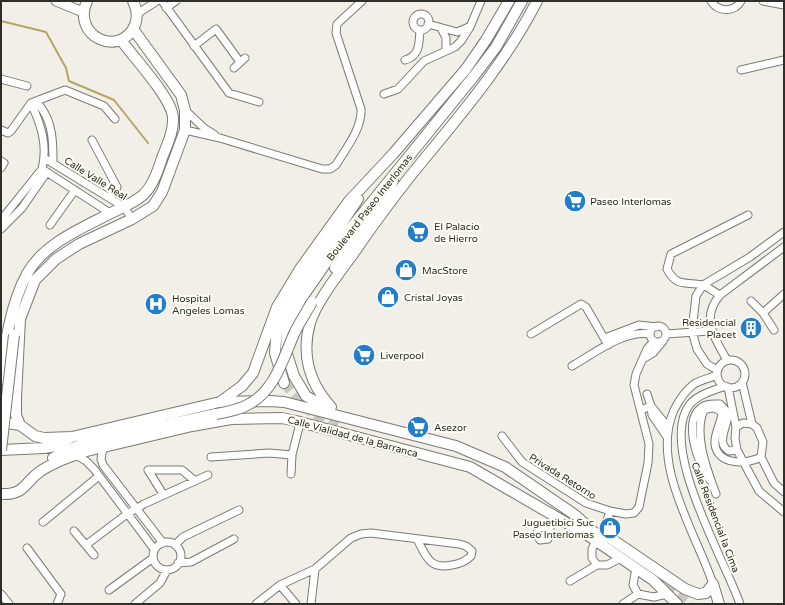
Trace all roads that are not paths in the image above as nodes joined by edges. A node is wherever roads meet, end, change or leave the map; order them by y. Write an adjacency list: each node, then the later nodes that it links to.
1 (56, 1): 17 (street)
2 (87, 1): 17 (main road)
3 (133, 1): 18 (main road)
4 (157, 1): 18 (street)
5 (162, 1): 16 (street)
6 (176, 1): 16 (street)
7 (362, 1): 40 (street)
8 (481, 1): 20 (street)
9 (509, 1): 49 (main road, Boulevard Paseo Interlomas)
10 (522, 1): 46 (main road, Boulevard Paseo Interlomas)
11 (537, 1): 42 (main road)
12 (711, 1): 13 (street)
13 (741, 1)
14 (763, 1): 15 (street)
15 (784, 5)
16 (166, 8): 25 (street)
17 (83, 12): 24 (main road)
18 (137, 14): 22 (main road)
19 (428, 24): 21 (street); 23 (street); 23 (street)
20 (470, 27): 21 (street); 26 (street)
21 (441, 28): 26 (street)
22 (133, 29): 24 (main road); 36 (main road)
23 (420, 30): 27 (street)
24 (121, 40): 53 (main road)
25 (194, 46): 29 (street); 34 (street)
26 (446, 50): 33 (street)
27 (405, 60)
28 (784, 60): 30 (street)
29 (234, 68)
30 (741, 70)
31 (1, 79): 32 (street)
32 (27, 86)
33 (384, 94)
34 (260, 102)
35 (31, 103): 37 (street); 38 (street); 43 (street); 45 (street)
36 (185, 110): 39 (main road); 40 (street)
37 (115, 119)
38 (1, 130)
39 (185, 130): 40 (street); 56 (main road)
40 (220, 138)
41 (92, 140): 51 (street)
42 (429, 152): 52 (main road); 94 (main road)
43 (44, 158): 45 (street, Calle Valle Real); 48 (street)
44 (1, 161): 47 (street)
45 (53, 162): 51 (street, Calle Valle Real)
46 (401, 164): 52 (main road); 94 (main road, Boulevard Paseo Interlomas)
47 (1, 168)
48 (44, 170): 50 (street, Calle Valle Real); 57 (street); 59 (street)
49 (372, 177): 84 (main road); 90 (main road, Boulevard Paseo Interlomas)
50 (75, 190): 54 (street, Calle Valle Real); 58 (street)
51 (108, 197): 53 (street, Calle Valle Real)
52 (382, 202): 113 (main road, bridge)
53 (124, 207): 54 (main road); 56 (street, Calle Valle Real)
54 (110, 213): 82 (main road)
55 (748, 215): 62 (street)
56 (132, 218): 67 (main road)
57 (1, 220)
58 (50, 225)
59 (1, 229)
60 (784, 232): 62 (street)
61 (784, 247): 64 (street)
62 (703, 285): 64 (street); 72 (street)
63 (784, 294): 66 (street)
64 (720, 295): 71 (street)
65 (751, 301): 66 (street)
66 (763, 313): 70 (street)
67 (20, 319): 88 (main road); 105 (main road, bridge)
68 (656, 327): 69 (street); 74 (street); 75 (street)
69 (633, 330): 74 (street); 77 (street)
70 (774, 330)
71 (710, 331): 72 (street); 79 (street)
72 (692, 332): 75 (street); 81 (street)
73 (531, 334): 77 (street)
74 (650, 334): 76 (street)
75 (666, 336): 76 (street); 78 (street)
76 (654, 341): 78 (street, Privada Retorno)
77 (606, 342): 80 (street)
78 (643, 359): 92 (street, Privada Retorno)
79 (727, 360): 81 (street); 83 (street)
80 (572, 366)
81 (717, 373): 85 (street); 99 (street)
82 (1, 379)
83 (742, 382): 85 (street); 97 (street)
84 (284, 383)
85 (727, 387): 100 (street); 163 (street, Calle Residencial la Cima)
86 (647, 394): 91 (street)
87 (1, 395): 88 (main road)
88 (16, 398): 98 (main road)
89 (270, 401): 90 (main road, Calle Vialidad de la Barranca); 93 (main road); 94 (main road, Calle Vialidad de la Barranca)
90 (220, 402): 103 (main road, Calle Vialidad de la Barranca)
91 (651, 406): 92 (street); 99 (street); 102 (street)
92 (641, 410): 125 (street, Privada Retorno)
93 (269, 418): 96 (main road, Calle Vialidad de la Barranca); 104 (main road, Calle Vialidad de la Barranca)
94 (339, 421): 112 (main road); 131 (main road, Calle Vialidad de la Barranca)
95 (1, 422): 98 (main road, Calle Vialidad de la Barranca)
96 (300, 423): 108 (street); 112 (main road, Calle Vialidad de la Barranca)
97 (752, 424): 100 (street); 110 (street)
98 (20, 425): 103 (main road, Calle Vialidad de la Barranca)
99 (668, 427): 102 (street)
100 (736, 427): 106 (street)
101 (502, 436): 125 (street, Privada Retorno)
102 (667, 436): 148 (street)
103 (72, 437): 105 (main road)
104 (103, 448): 107 (main road, Calle Vialidad de la Barranca); 123 (street)
105 (1, 450)
106 (737, 450): 111 (street); 118 (street)
107 (76, 455): 113 (main road, Calle Vialidad de la Barranca); 116 (street)
108 (292, 455): 109 (street); 114 (street)
109 (211, 457)
110 (761, 457): 111 (street); 119 (street)
111 (743, 462): 118 (street); 126 (street)
112 (461, 465): 128 (main road, Calle Vialidad de la Barranca)
113 (38, 473): 120 (main road, Calle Vialidad de la Barranca)
114 (291, 474)
115 (208, 475): 117 (street)
116 (99, 476): 127 (street); 129 (street)
117 (195, 481): 121 (street); 121 (street)
118 (711, 482): 122 (street)
119 (784, 492)
120 (1, 494)
121 (163, 494): 123 (street)
122 (716, 494)
123 (136, 508): 127 (street); 134 (street)
124 (239, 510): 136 (street)
125 (610, 512): 131 (street)
126 (784, 512)
127 (127, 514): 135 (street); 138 (street)
128 (553, 520): 128 (street); 131 (main road, Calle Vialidad de la Barranca)
129 (43, 522)
130 (74, 531): 135 (street)
131 (596, 536): 139 (main road, Calle Vialidad de la Barranca); 143 (street); 148 (main road)
132 (234, 539): 142 (street)
133 (417, 539): 133 (street); 144 (street)
134 (163, 542): 136 (street); 138 (street)
135 (86, 545): 140 (street)
136 (175, 545): 142 (street)
137 (27, 548): 155 (street)
138 (154, 549): 141 (street)
139 (620, 554): 143 (street); 145 (main road, Calle Vialidad de la Barranca)
140 (94, 555)
141 (153, 558): 146 (street); 150 (street)
142 (178, 564): 146 (street)
143 (597, 565): 147 (street)
144 (315, 568): 149 (street); 159 (street)
145 (636, 568): 152 (street); 153 (main road, Calle Vialidad de la Barranca)
146 (167, 570): 156 (street)
147 (570, 581)
148 (714, 584): 162 (main road)
149 (280, 585): 157 (street); 158 (street)
150 (109, 590)
151 (1, 594): 154 (street)
152 (638, 594): 153 (street); 160 (street)
153 (667, 594): 161 (main road, Calle Vialidad de la Barranca)
154 (9, 604)
155 (57, 604)
156 (135, 604)
157 (256, 604)
158 (296, 604)
159 (310, 604)
160 (623, 604)
161 (677, 604)
162 (719, 604)
163 (740, 604)

